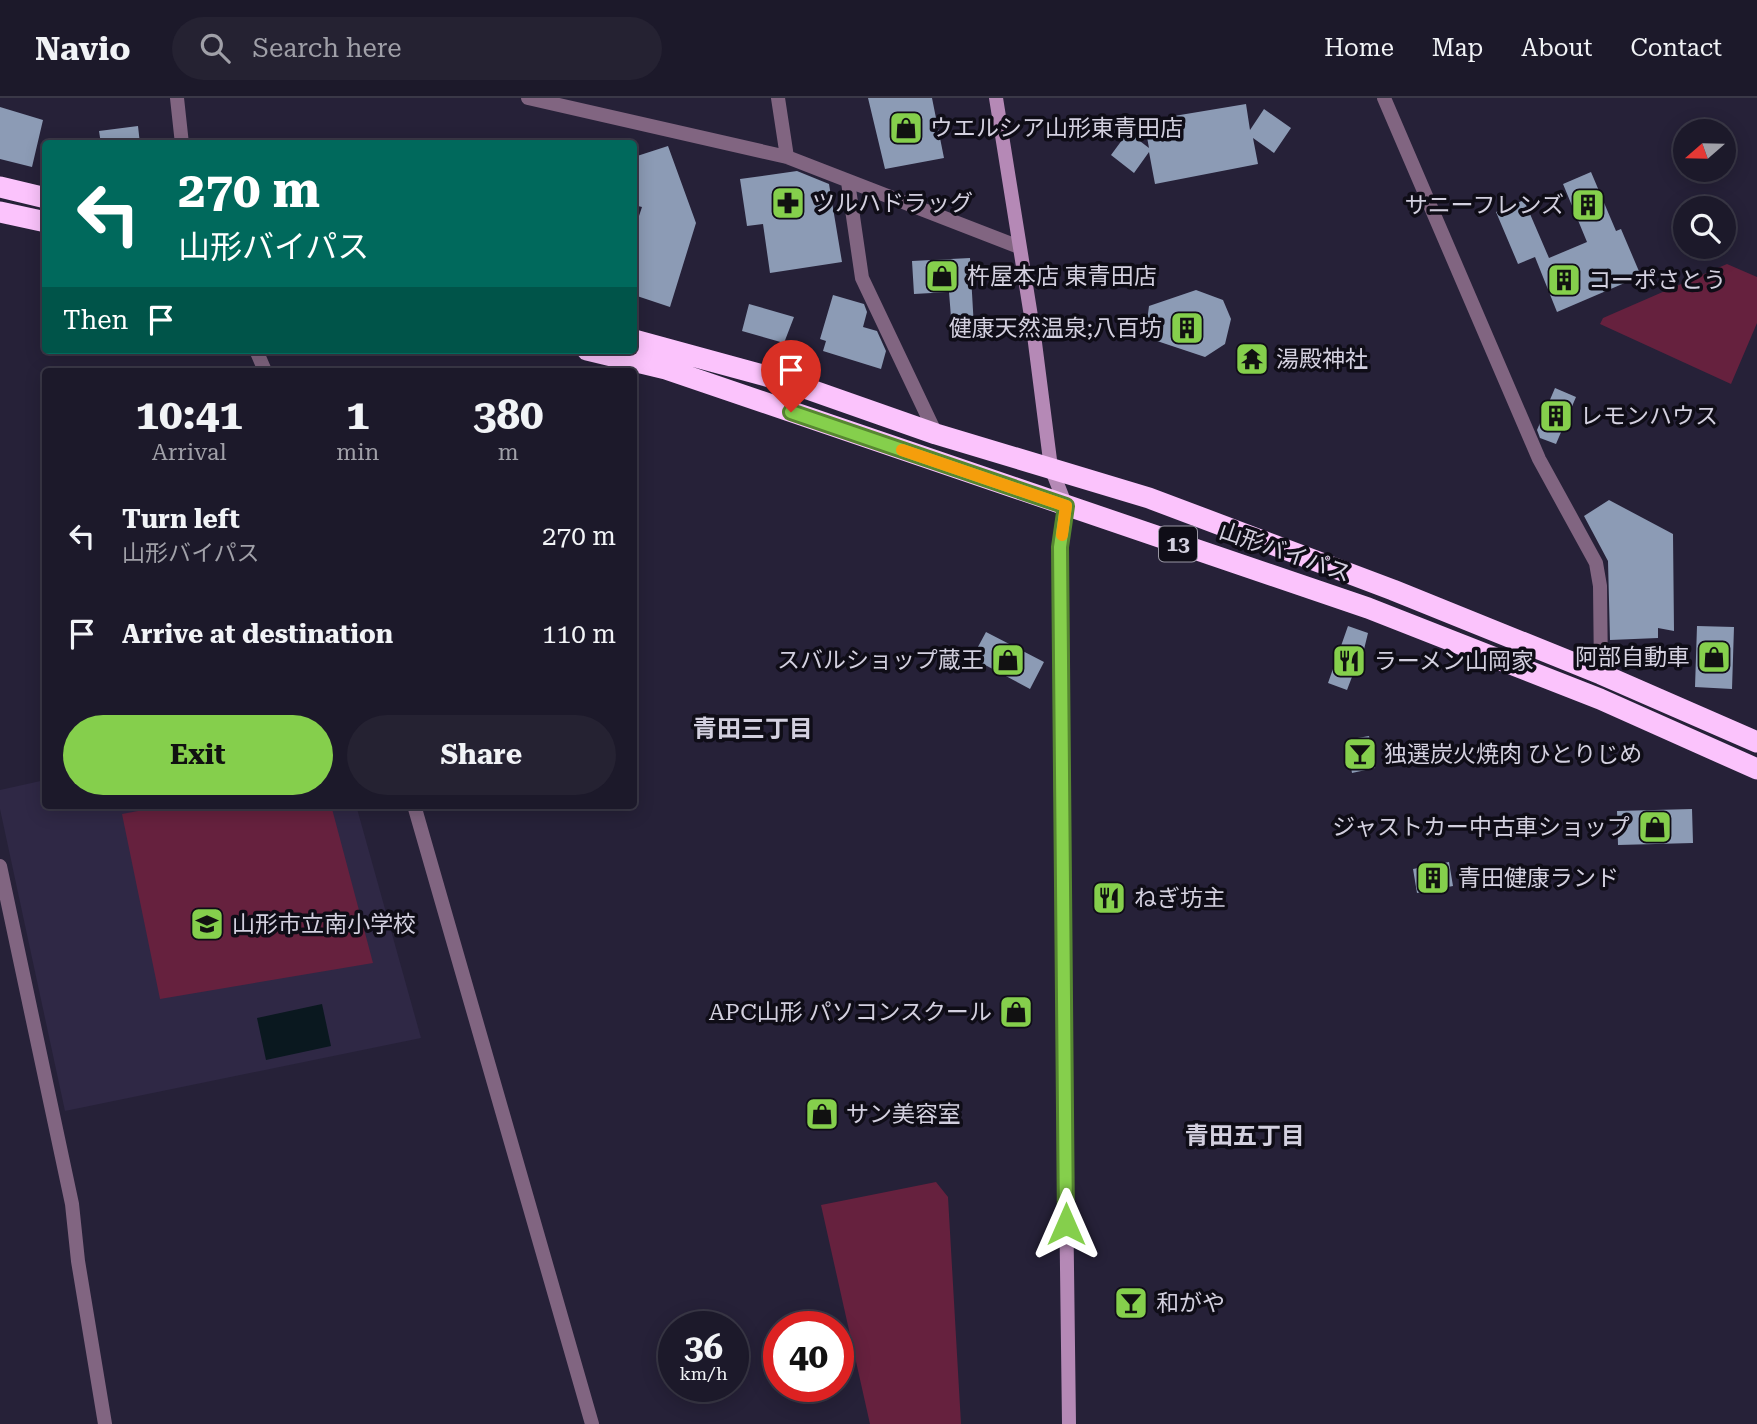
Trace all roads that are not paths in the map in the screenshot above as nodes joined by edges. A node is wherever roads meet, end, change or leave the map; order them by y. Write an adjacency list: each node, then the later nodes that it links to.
1 (177, 98): 6 (street)
2 (528, 98): 7 (street)
3 (778, 98): 7 (street)
4 (996, 98): 13 (street)
5 (1384, 98): 19 (street)
6 (182, 140)
7 (787, 157): 8 (street)
8 (848, 182): 13 (street); 16 (street)
9 (0, 187): 10 (highway)
10 (42, 197)
11 (0, 212): 12 (highway)
12 (42, 221)
13 (1019, 247): 17 (street)
14 (637, 341): 16 (highway, 山形バイパス / 13)
15 (604, 354): 18 (highway, 山形バイパス / 13)
16 (936, 434): 17 (highway, 山形バイパス / 13)
17 (1051, 468): 18 (street); 19 (highway, 山形バイパス / 13)
18 (1066, 506): 21 (highway, 山形バイパス / 13); 26 (street)
19 (1601, 674): 20 (highway, 山形バイパス / 13)
20 (1757, 742)
21 (1757, 769)
22 (415, 809): 25 (street)
23 (0, 866): 24 (street)
24 (106, 1424)
25 (592, 1424)
26 (1069, 1424)

